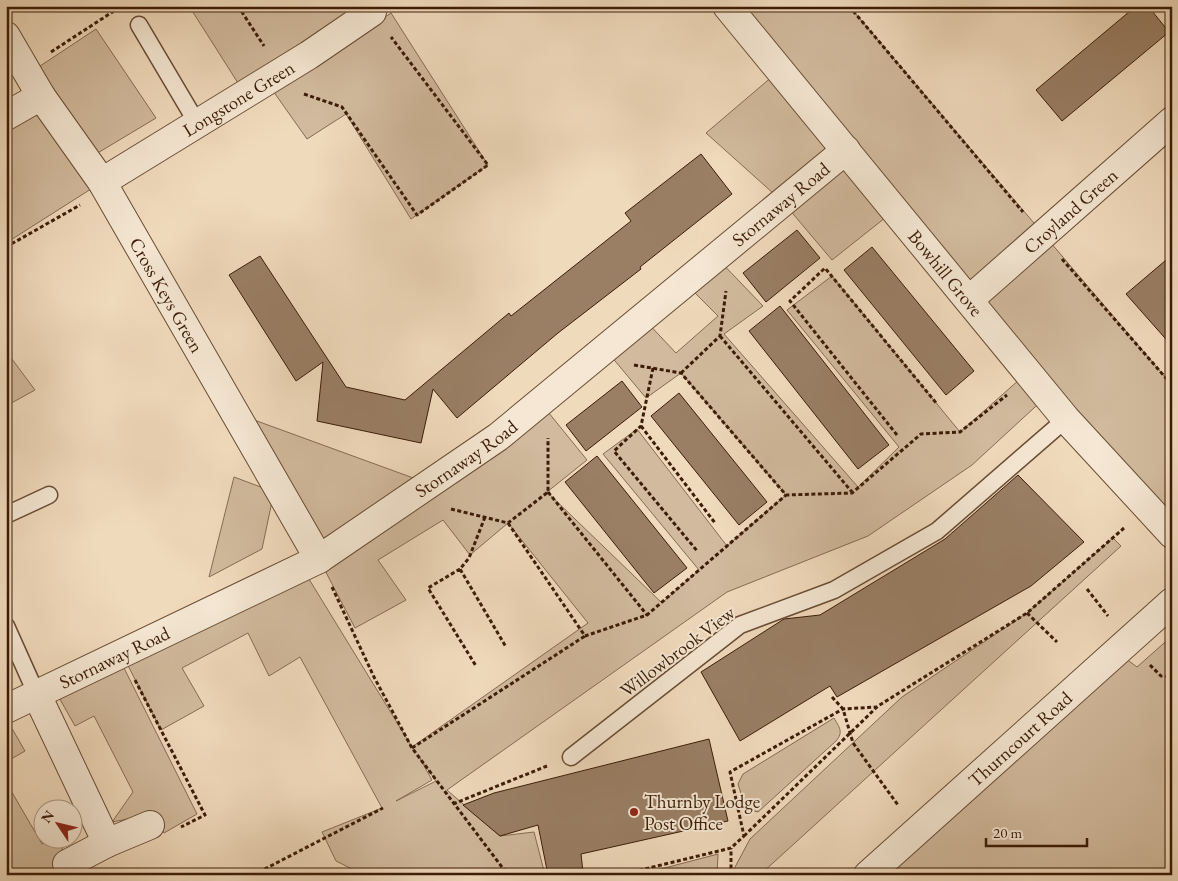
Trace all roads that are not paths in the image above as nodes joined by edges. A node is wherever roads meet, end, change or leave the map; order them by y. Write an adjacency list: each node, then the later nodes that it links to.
1 (727, 6): 9 (street, Bowhill Grove)
2 (372, 12): 8 (street, Longstone Green)
3 (139, 25): 8 (lane)
4 (6, 36): 5 (street, Cross Keys Green)
5 (41, 96): 6 (street); 10 (street, Cross Keys Green)
6 (6, 116)
7 (1172, 121): 11 (street, Croyland Green)
8 (197, 124): 10 (street, Longstone Green)
9 (846, 150): 11 (street, Bowhill Grove); 16 (street, Stornaway Road)
10 (104, 186): 16 (street, Cross Keys Green)
11 (969, 300): 12 (street, Bowhill Grove)
12 (1066, 419): 15 (street, Bowhill Grove); 21 (lane, Willowbrook View)
13 (48, 495): 14 (lane)
14 (6, 515)
15 (1172, 534)
16 (319, 560): 19 (street, Stornaway Road)
17 (1172, 602): 25 (street, Thurncourt Road)
18 (6, 626): 19 (lane)
19 (36, 693): 20 (street, Stornaway Road); 23 (street, Stornaway Road)
20 (6, 709)
21 (571, 756)
22 (161, 828): 23 (street)
23 (108, 843): 24 (street)
24 (67, 864)
25 (868, 875)

